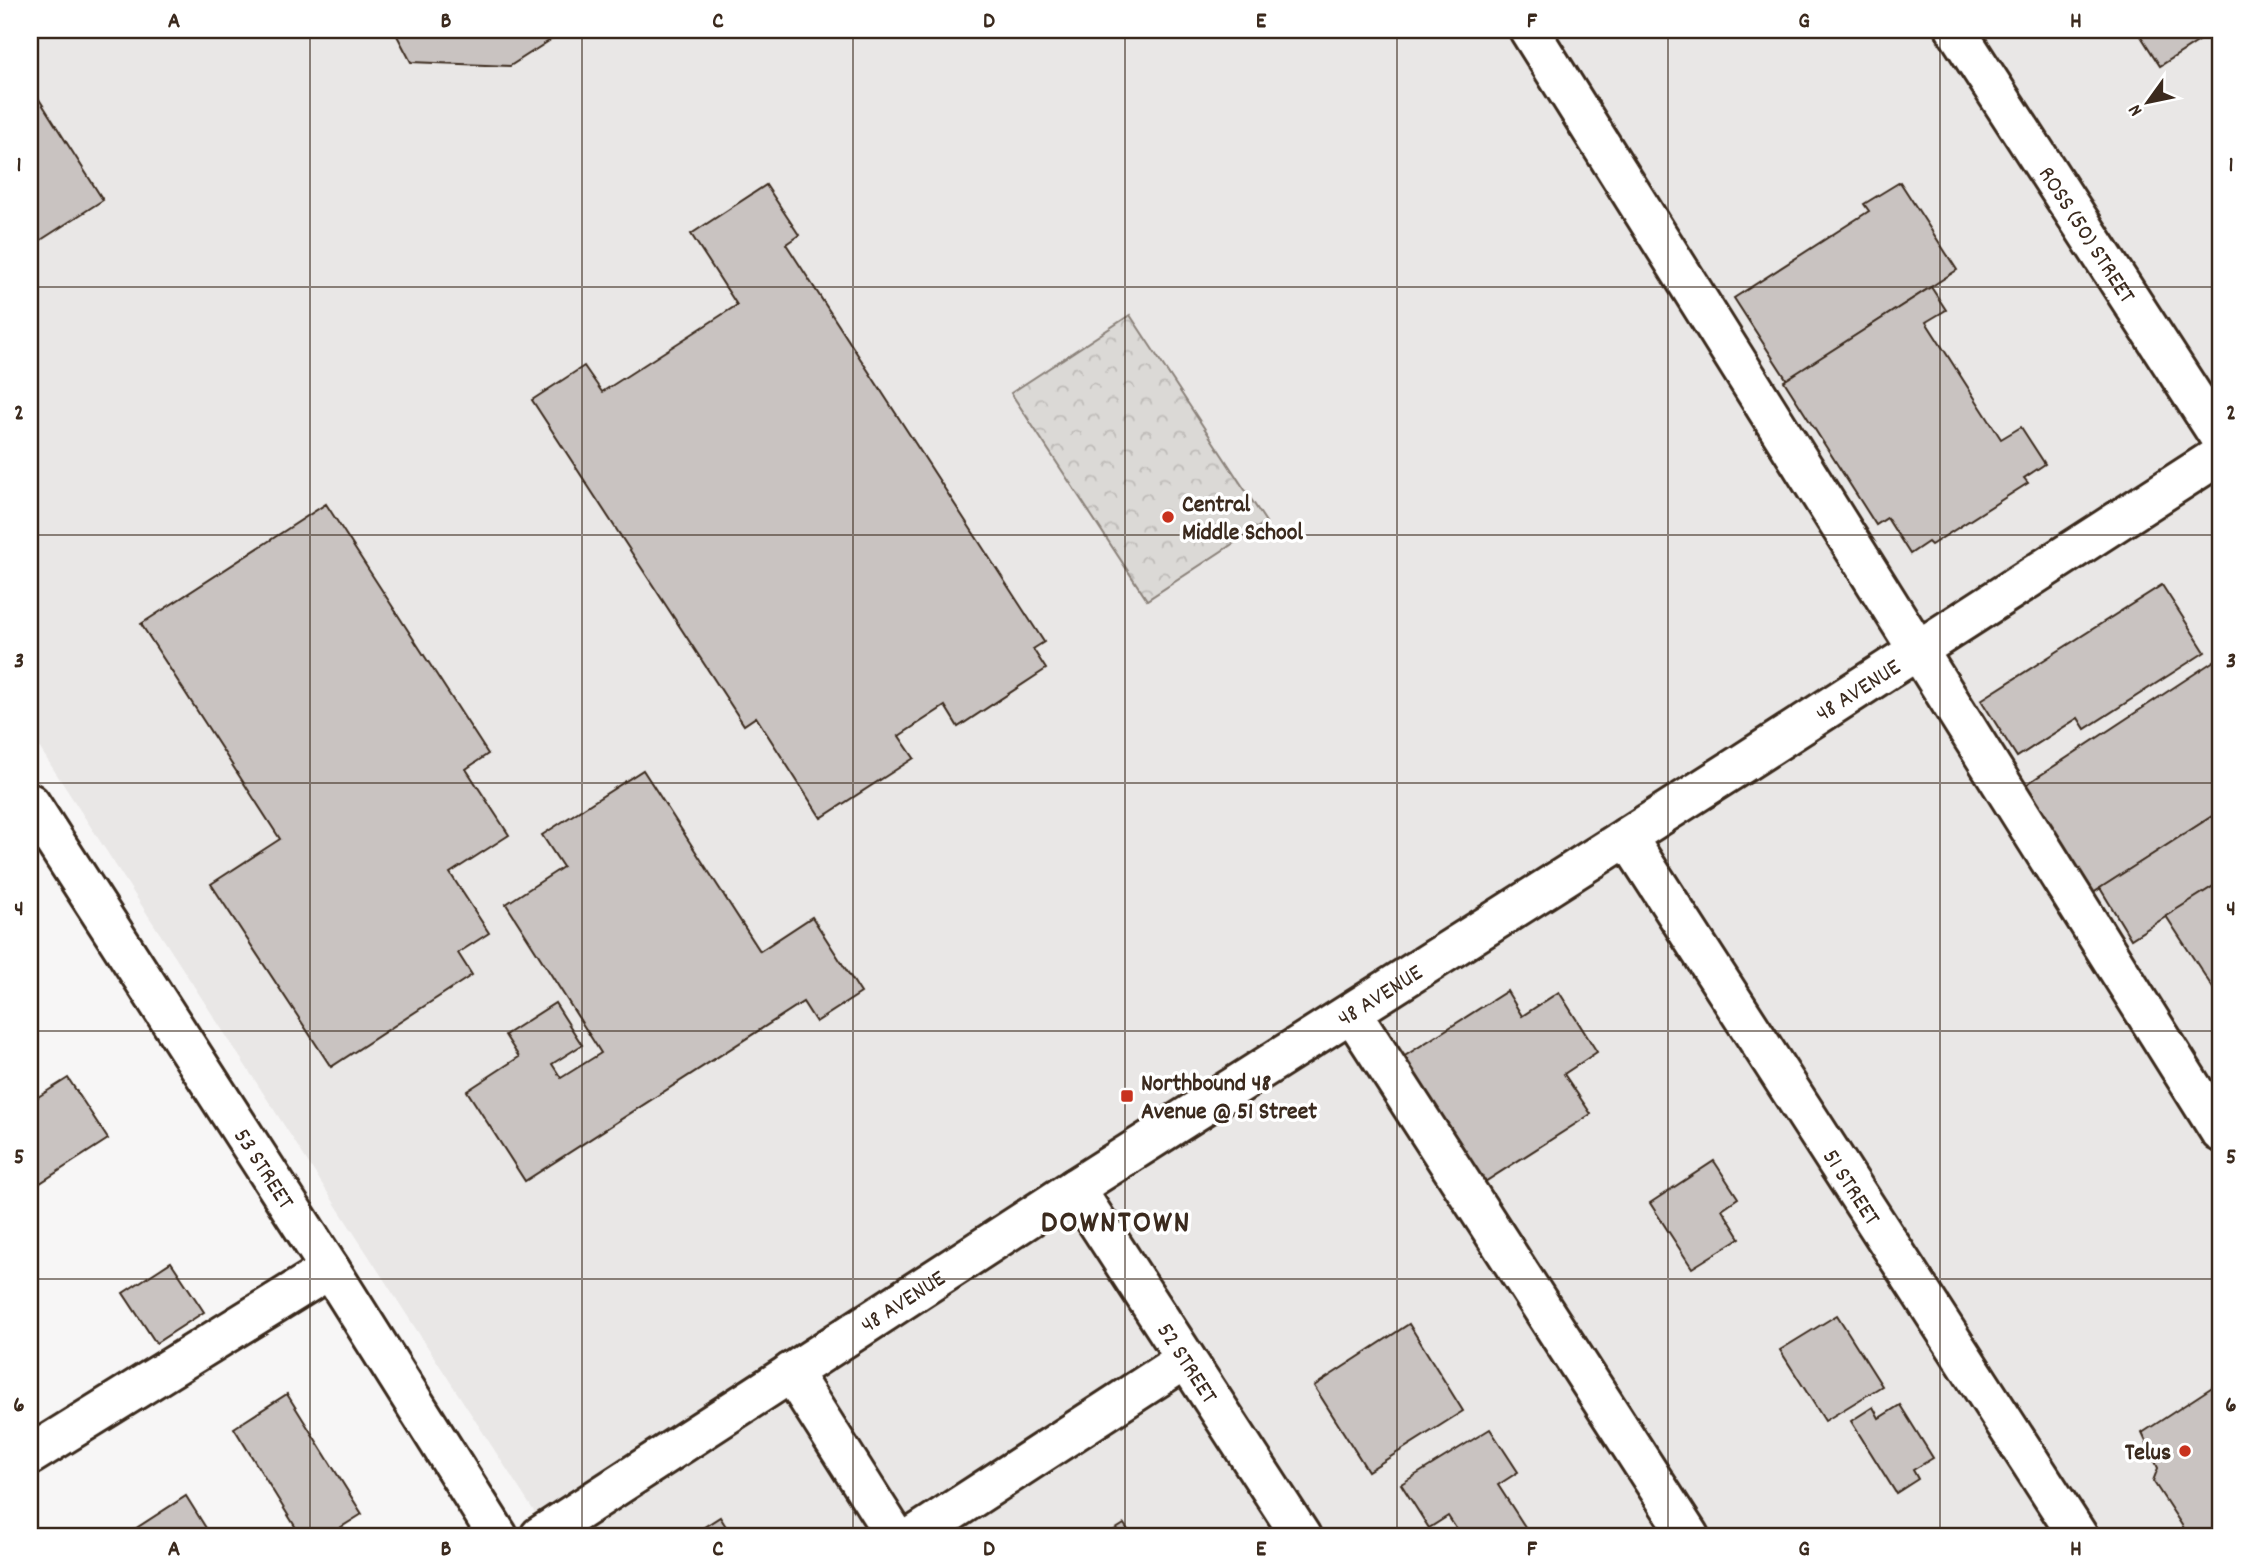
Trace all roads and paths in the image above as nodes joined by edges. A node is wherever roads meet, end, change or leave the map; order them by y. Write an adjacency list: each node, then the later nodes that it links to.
1 (1529, 30): 5 (street)
2 (1956, 30): 3 (street, ROSS (50) STREET)
3 (2220, 438)
4 (2220, 455): 5 (street, 48 AVENUE)
5 (1917, 651): 7 (street, 48 AVENUE); 9 (street)
6 (30, 803): 11 (street, 53 STREET)
7 (1627, 837): 8 (street, 48 AVENUE); 21 (street, 51 STREET)
8 (1352, 1013): 10 (street, 48 AVENUE); 20 (street)
9 (2220, 1132)
10 (1075, 1188): 12 (street, 52 STREET); 13 (street, 48 AVENUE)
11 (330, 1269): 14 (street); 15 (street, 53 STREET)
12 (1186, 1359): 18 (street); 19 (street, 52 STREET)
13 (791, 1372): 16 (street, 48 AVENUE); 17 (street)
14 (36, 1438)
15 (498, 1536)
16 (540, 1536)
17 (895, 1536)
18 (914, 1536)
19 (1301, 1536)
20 (1689, 1536)
21 (2078, 1536)

